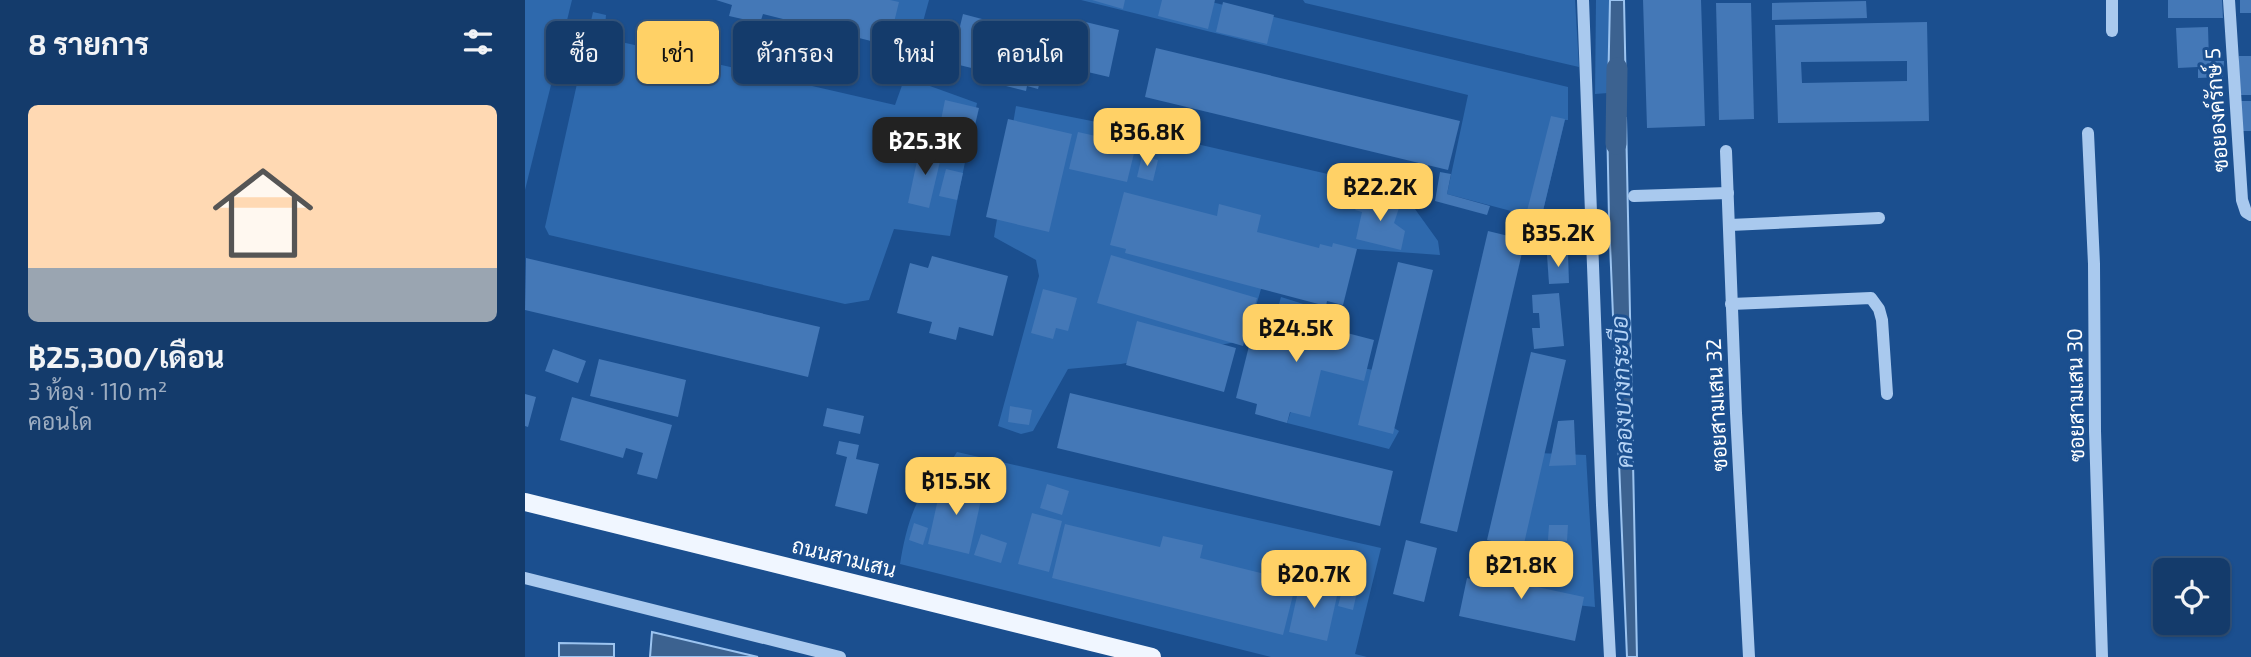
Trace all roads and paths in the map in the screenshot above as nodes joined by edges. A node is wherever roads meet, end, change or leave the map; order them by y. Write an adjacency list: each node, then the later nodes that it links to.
1 (1583, 0): 19 (street)
2 (2112, 0): 4 (street)
3 (2229, 0): 7 (street, ซอยองค์รักษ์ 5)
4 (2112, 31)
5 (2088, 133): 21 (street, ซอยสามเสน 30)
6 (1726, 151): 8 (street, ซอยสามเสน 32)
7 (2245, 151): 10 (street, ซอยองค์รักษ์ 5)
8 (1728, 192): 9 (street); 12 (street, ซอยสามเสน 32)
9 (1634, 196)
10 (2251, 215)
11 (1879, 218): 12 (street)
12 (1730, 225): 13 (street, ซอยสามเสน 32)
13 (1731, 304): 14 (street); 20 (street, ซอยสามเสน 32)
14 (1887, 394)
15 (525, 502): 18 (main road, ถนนสามเสน)
16 (525, 578): 17 (street)
17 (840, 657)
18 (1152, 657)
19 (1610, 657)
20 (1749, 657)
21 (2102, 657)

